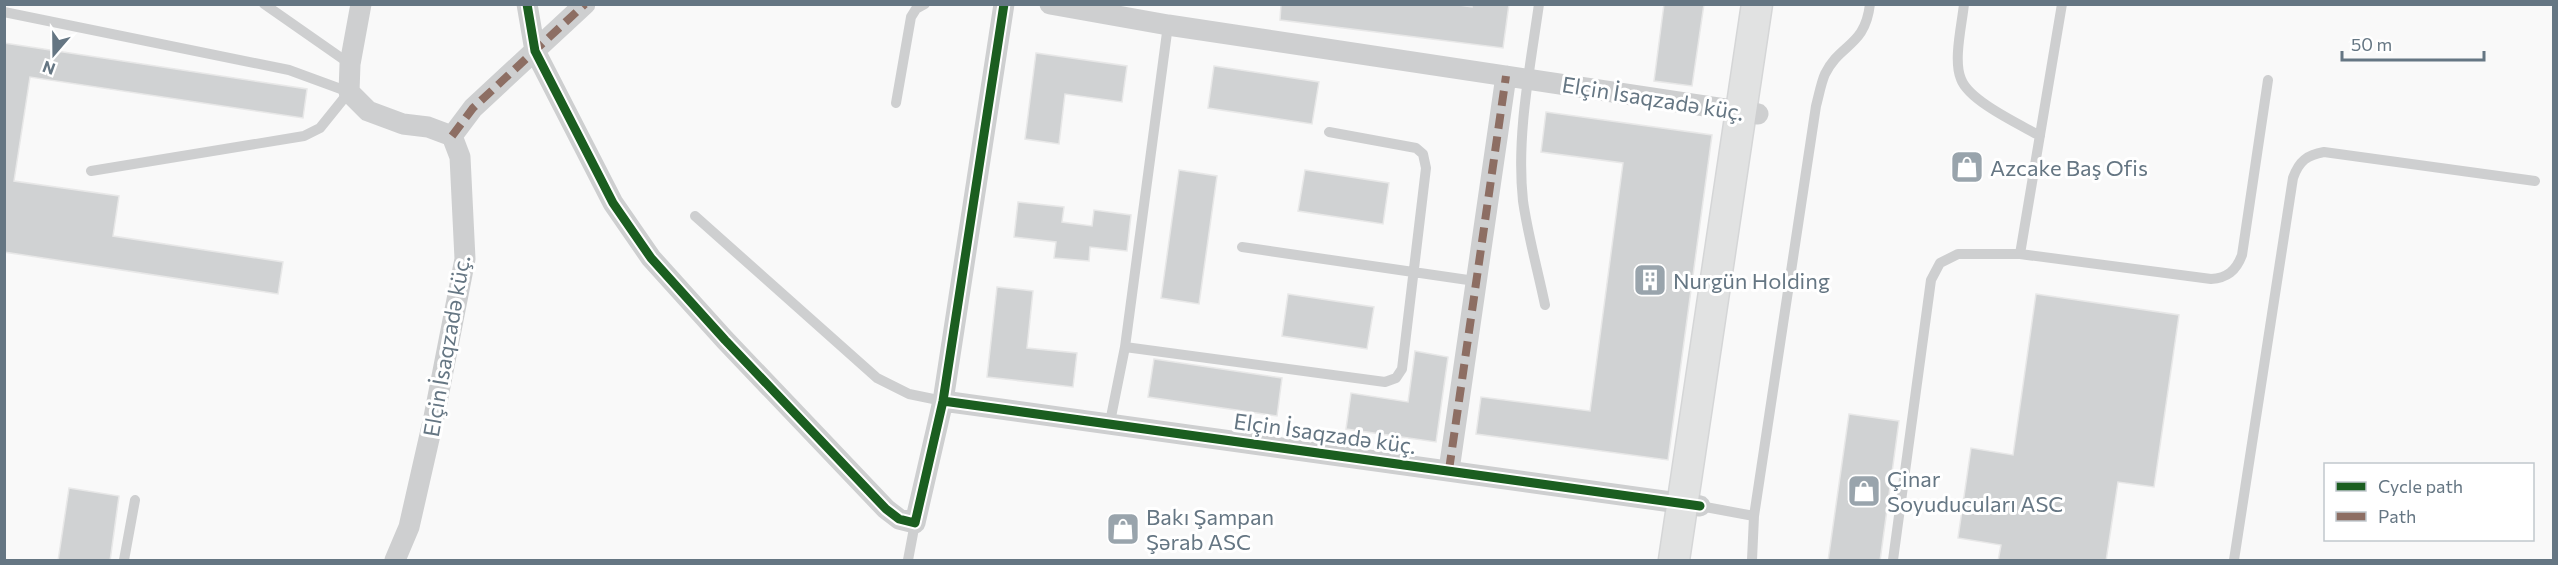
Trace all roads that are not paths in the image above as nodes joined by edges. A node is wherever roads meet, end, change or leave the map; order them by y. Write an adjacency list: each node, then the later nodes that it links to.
1 (264, 4): 17 (lane)
2 (361, 4): 17 (street)
3 (527, 4): 16 (street)
4 (585, 4): 16 (street)
5 (925, 4): 22 (lane)
6 (1004, 4): 36 (street)
7 (1050, 4): 15 (street, Elçin İsaqzadə küç.)
8 (1539, 4): 19 (lane)
9 (1757, 4): 23 (main road)
10 (1774, 4): 23 (main road)
11 (1870, 4): 41 (lane)
12 (1964, 4): 26 (lane)
13 (2062, 4): 26 (lane)
14 (4, 12): 21 (lane)
15 (1168, 25): 18 (street, Elçin İsaqzadə küç.); 35 (lane)
16 (535, 51): 25 (street); 42 (street)
17 (350, 64): 21 (street)
18 (1506, 76): 19 (street, Elçin İsaqzadə küç.); 33 (street)
19 (1528, 79): 23 (street, Elçin İsaqzadə küç.); 34 (lane)
20 (2268, 80): 31 (lane)
21 (349, 92): 25 (street); 27 (lane)
22 (896, 103)
23 (1749, 113): 40 (main road)
24 (1329, 132): 32 (lane)
25 (452, 136): 45 (street, Elçin İsaqzadə küç.)
26 (2040, 136): 31 (lane)
27 (91, 171)
28 (2535, 182): 50 (lane)
29 (694, 216): 36 (lane)
30 (1242, 247): 32 (lane)
31 (2020, 254): 49 (lane)
32 (1414, 270): 33 (lane); 35 (lane)
33 (1475, 281): 38 (street)
34 (1545, 305)
35 (1125, 347): 37 (lane)
36 (943, 401): 37 (street, Elçin İsaqzadə küç.); 42 (street)
37 (1110, 422): 38 (street, Elçin İsaqzadə küç.)
38 (1449, 470): 40 (street, Elçin İsaqzadə küç.)
39 (135, 500): 44 (lane)
40 (1691, 505): 41 (lane); 47 (main road); 48 (main road)
41 (1754, 516): 43 (lane)
42 (915, 523): 46 (lane)
43 (1755, 558)
44 (124, 561)
45 (395, 561)
46 (908, 561)
47 (1674, 561)
48 (1692, 561)
49 (1893, 561)
50 (2234, 561)

